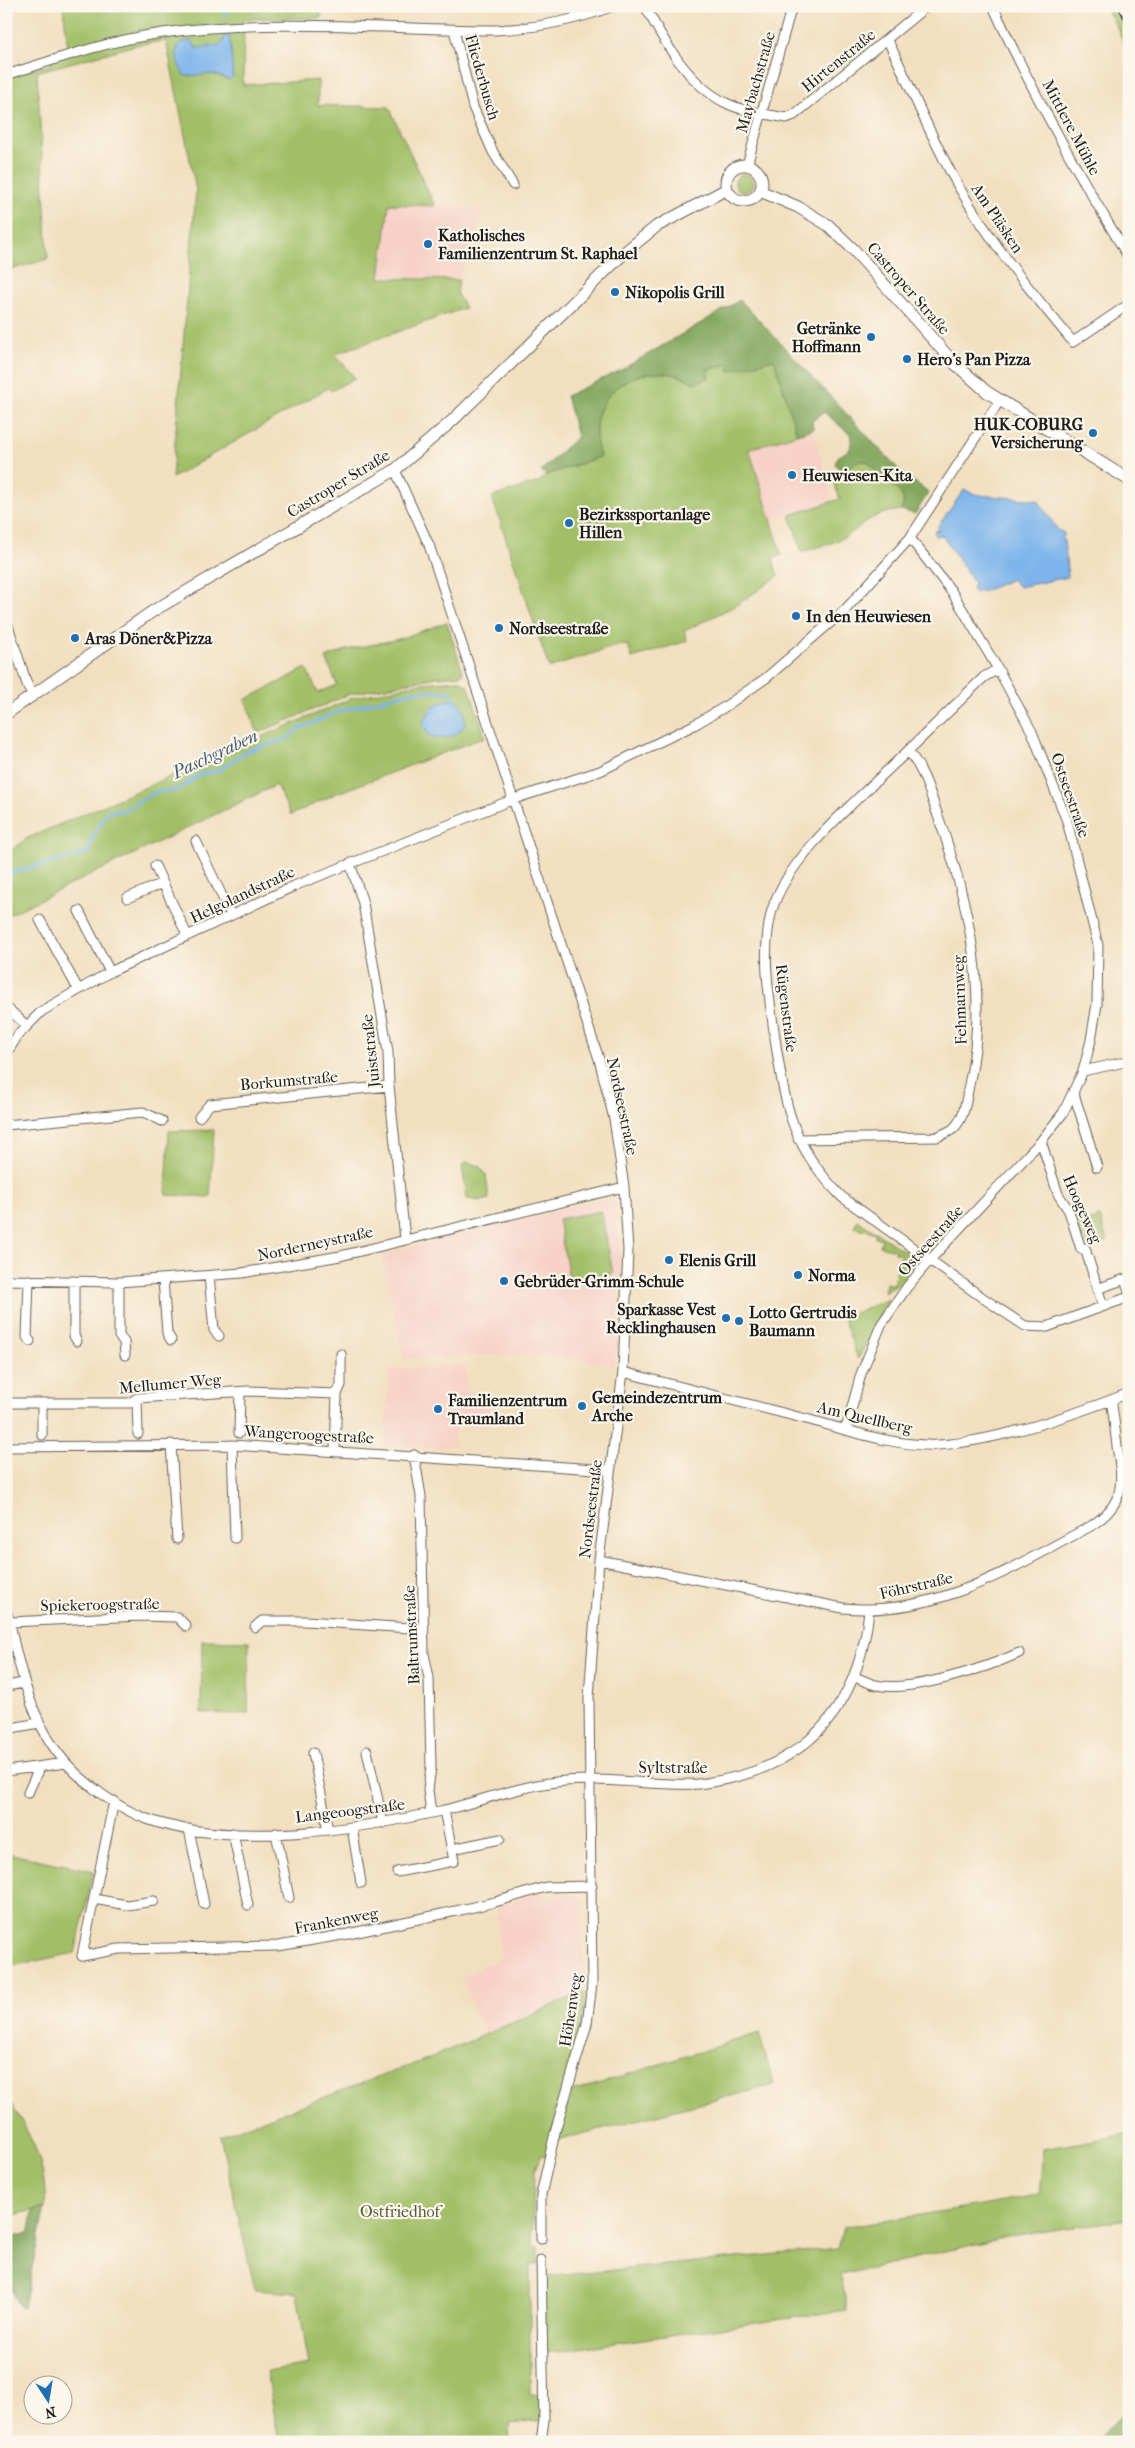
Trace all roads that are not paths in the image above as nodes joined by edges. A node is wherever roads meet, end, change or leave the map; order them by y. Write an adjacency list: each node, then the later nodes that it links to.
1 (613, 6): 6 (street)
2 (646, 6): 9 (street, Hirtenstraße)
3 (792, 6): 9 (street, Maybachstraße)
4 (927, 6): 7 (street, Hirtenstraße)
5 (994, 6): 14 (street, Mittlere Mühle)
6 (454, 30): 8 (street); 11 (street, Fliederbusch)
7 (887, 39): 9 (street, Hirtenstraße); 15 (street, Am Pläsken)
8 (6, 75)
9 (761, 114): 10 (street, Maybachstraße)
10 (747, 166): 12 (main road); 13 (main road)
11 (513, 185)
12 (727, 189): 13 (main road); 17 (main road, Castroper Straße)
13 (760, 191): 16 (main road, Castroper Straße)
14 (1129, 258)
15 (1129, 304)
16 (1000, 400): 18 (main road, Castroper Straße); 19 (street)
17 (395, 470): 22 (main road, Castroper Straße); 25 (street, Nordseestraße)
18 (1129, 480)
19 (910, 538): 21 (street, Ostseestraße); 25 (street)
20 (6, 620): 22 (street)
21 (998, 669): 24 (street, Rügenstraße); 41 (street, Ostseestraße)
22 (34, 695): 23 (main road, Castroper Straße)
23 (6, 714)
24 (908, 751): 47 (street, Rügenstraße); 47 (street, Fehmarnweg)
25 (514, 799): 27 (street, Helgolandstraße); 50 (street, Nordseestraße)
26 (196, 841): 32 (street)
27 (350, 863): 32 (street, Helgolandstraße); 42 (street, Juiststraße)
28 (155, 866): 29 (street)
29 (163, 883): 30 (street); 34 (street)
30 (127, 898)
31 (79, 911): 35 (street)
32 (230, 915): 34 (street, Helgolandstraße)
33 (40, 920): 36 (street)
34 (188, 935): 35 (street, Helgolandstraße)
35 (110, 972): 36 (street, Helgolandstraße)
36 (78, 989): 38 (street, Helgolandstraße)
37 (6, 1008): 38 (street)
38 (27, 1026): 39 (street, Helgolandstraße)
39 (7, 1052)
40 (1129, 1061): 41 (street)
41 (1083, 1071): 43 (street, Ostseestraße)
42 (389, 1086): 44 (street, Borkumstraße); 51 (street, Juiststraße)
43 (1073, 1091): 48 (street, Ostseestraße); 49 (street)
44 (199, 1117)
45 (162, 1121): 46 (street)
46 (6, 1125)
47 (798, 1139): 52 (street, Rügenstraße)
48 (1041, 1140): 52 (street, Ostseestraße); 59 (street, Hoogeweg)
49 (1098, 1167)
50 (624, 1187): 51 (street, Norderneystraße); 69 (street, Nordseestraße)
51 (405, 1239): 53 (street, Norderneystraße)
52 (930, 1260): 62 (street, Rügenstraße); 77 (street, Ostseestraße)
53 (209, 1276): 56 (street, Norderneystraße); 63 (street)
54 (6, 1280): 55 (street, Norderneystraße)
55 (28, 1280): 57 (street, Norderneystraße); 66 (street)
56 (163, 1280): 58 (street, Norderneystraße); 65 (street)
57 (74, 1281): 58 (street, Norderneystraße); 64 (street)
58 (119, 1282): 68 (street)
59 (1097, 1289): 60 (street); 62 (street, Hoogeweg)
60 (1129, 1290)
61 (1129, 1297): 62 (street, Rügenstraße)
62 (1103, 1306)
63 (219, 1336)
64 (76, 1340)
65 (171, 1340)
66 (30, 1341)
67 (341, 1354): 72 (street)
68 (125, 1355)
69 (623, 1372): 77 (street, Am Quellberg); 86 (street, Nordseestraße)
70 (240, 1392): 72 (street, Mellumer Weg); 73 (street, Mellumer Weg); 78 (street)
71 (1129, 1393): 74 (street, Am Quellberg)
72 (337, 1394): 84 (street)
73 (137, 1398): 76 (street, Mellumer Weg); 79 (street)
74 (1112, 1400): 77 (street, Am Quellberg); 91 (street, Föhrstraße)
75 (6, 1403): 76 (street, Mellumer Weg)
76 (42, 1403): 80 (street)
77 (846, 1429)
78 (238, 1433)
79 (138, 1434)
80 (42, 1435)
81 (171, 1444): 82 (street, Wangeroogestraße); 83 (street, Wangeroogestraße); 88 (street)
82 (232, 1444): 84 (street, Wangeroogestraße); 87 (street)
83 (6, 1447)
84 (335, 1450): 85 (street, Wangeroogestraße)
85 (414, 1455): 86 (street, Wangeroogestraße); 95 (street, Baltrumstraße)
86 (610, 1470): 89 (street, Nordseestraße)
87 (235, 1538)
88 (177, 1539)
89 (599, 1560): 91 (street, Föhrstraße); 108 (street, Nordseestraße)
90 (6, 1611): 92 (street, Langeoogstraße)
91 (869, 1611): 98 (street, Syltstraße)
92 (10, 1622): 93 (street, Spiekeroogstraße); 96 (street, Langeoogstraße)
93 (186, 1626)
94 (255, 1627): 95 (street)
95 (424, 1629): 112 (street, Baltrumstraße)
96 (10, 1644): 99 (street, Langeoogstraße)
97 (1018, 1653): 98 (street)
98 (854, 1677): 108 (street, Syltstraße)
99 (24, 1683): 100 (street); 101 (street, Langeoogstraße)
100 (6, 1686)
101 (40, 1723): 102 (street); 105 (street, Langeoogstraße)
102 (6, 1729)
103 (367, 1751): 113 (street)
104 (313, 1753): 116 (street)
105 (66, 1763): 106 (street); 110 (street, Langeoogstraße)
106 (40, 1768): 107 (street); 109 (street)
107 (6, 1771)
108 (590, 1781): 111 (street, Langeoogstraße); 123 (street, Höhenweg)
109 (28, 1793)
110 (114, 1801): 115 (street, Langeoogstraße); 125 (street)
111 (444, 1810): 112 (street, Langeoogstraße); 120 (street)
112 (431, 1812): 113 (street, Langeoogstraße)
113 (383, 1823): 114 (street, Langeoogstraße)
114 (352, 1827): 116 (street, Langeoogstraße); 122 (street)
115 (189, 1830): 117 (street, Langeoogstraße); 127 (street)
116 (328, 1830): 118 (street, Langeoogstraße)
117 (233, 1833): 118 (street, Langeoogstraße); 128 (street)
118 (276, 1833): 124 (street)
119 (500, 1840): 120 (street)
120 (452, 1849): 121 (street)
121 (397, 1872)
122 (361, 1883)
123 (592, 1886): 125 (street, Frankenweg); 129 (street, Höhenweg)
124 (289, 1898)
125 (94, 1899): 126 (street)
126 (154, 1901)
127 (204, 1904)
128 (248, 1905)
129 (541, 2239)
130 (541, 2260): 131 (street)
131 (541, 2442)

